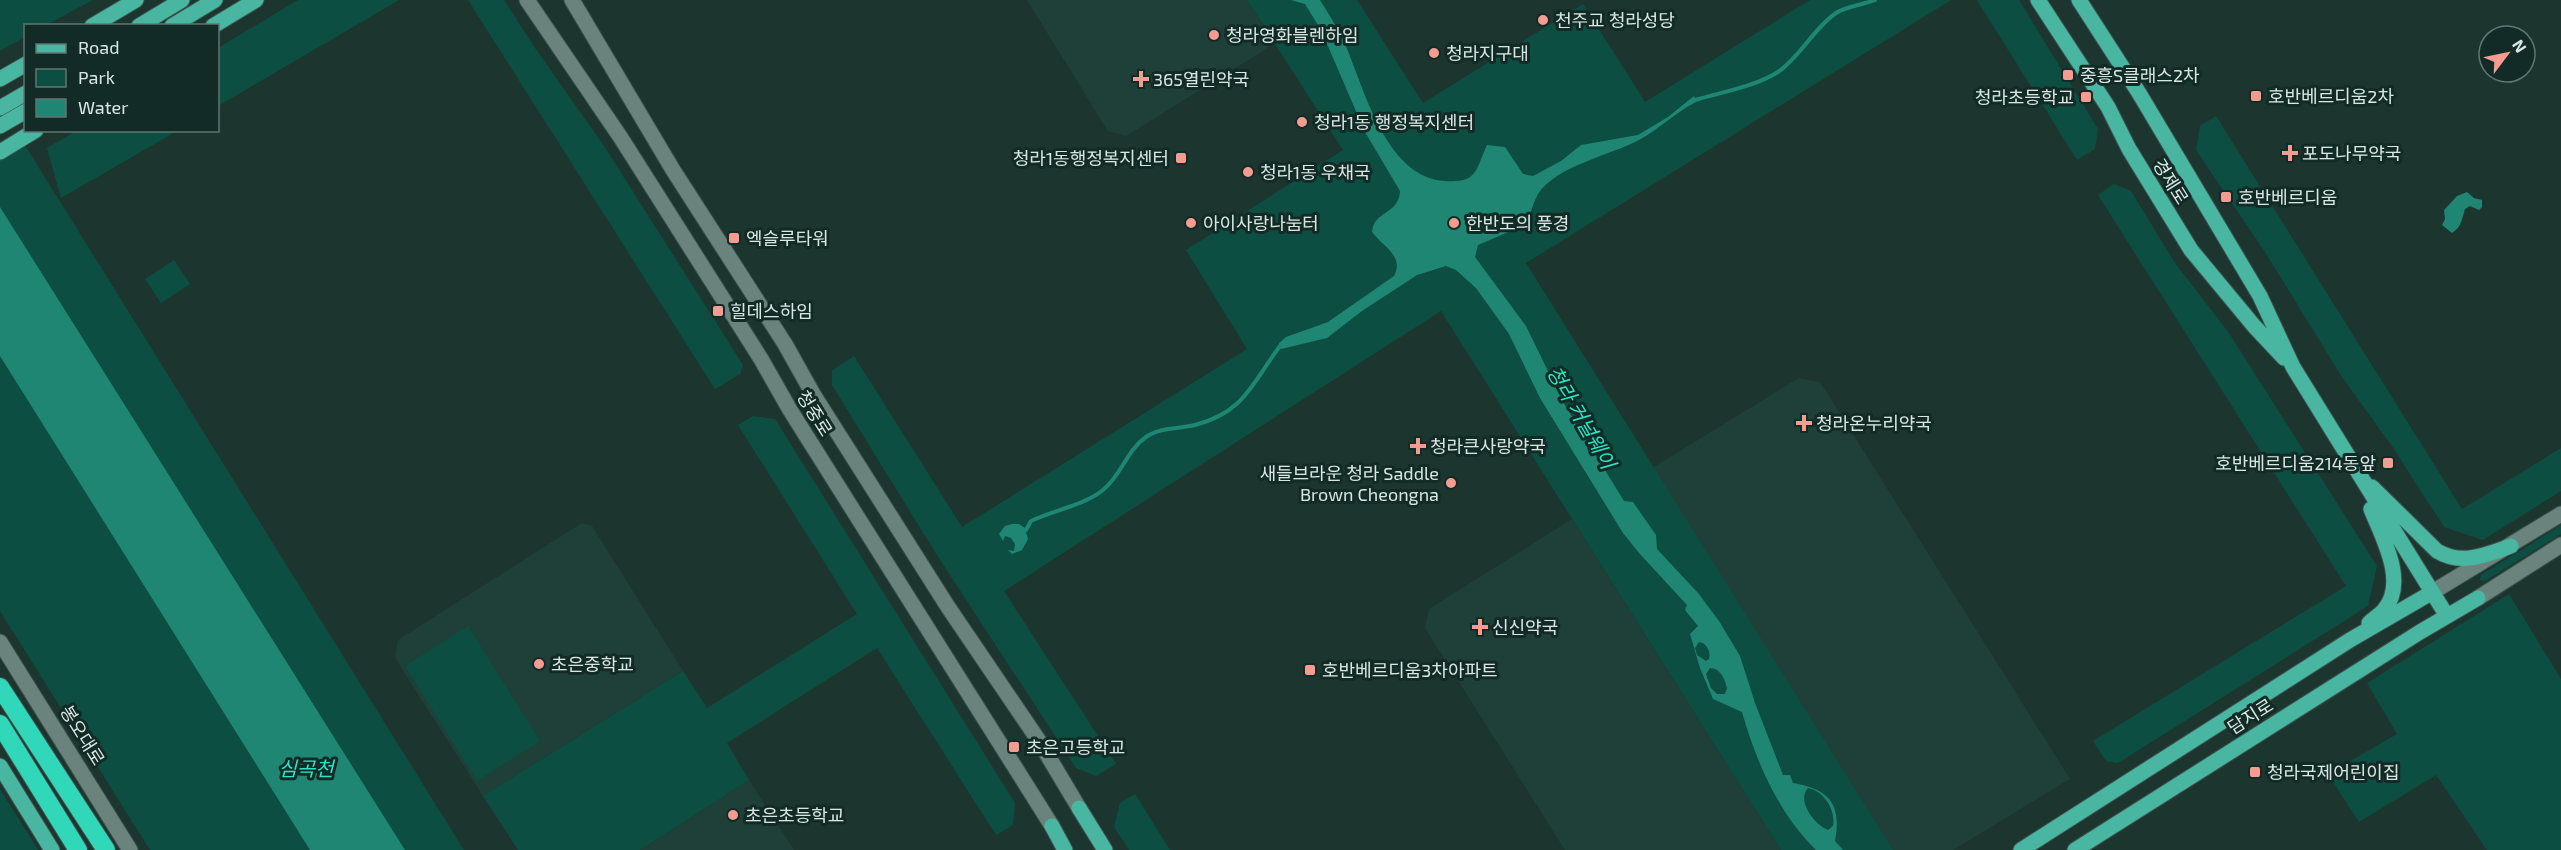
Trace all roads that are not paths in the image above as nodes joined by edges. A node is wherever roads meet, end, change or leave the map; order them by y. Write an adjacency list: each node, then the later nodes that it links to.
1 (136, 0): 9 (main road)
2 (182, 0): 10 (main road)
3 (215, 0): 11 (main road)
4 (256, 0): 12 (main road)
5 (527, 0): 35 (street, 청중로)
6 (572, 0): 34 (street, 청중로)
7 (2038, 0): 21 (main road, 경제로)
8 (2079, 0): 21 (main road, 경제로)
9 (95, 24)
10 (142, 24)
11 (175, 24)
12 (216, 24)
13 (24, 65): 14 (main road)
14 (0, 79)
15 (24, 94): 16 (main road)
16 (0, 107)
17 (24, 112): 18 (main road)
18 (5, 123)
19 (33, 132): 20 (main road)
20 (0, 152)
21 (2293, 367): 22 (main road, 경제로)
22 (2356, 473): 25 (main road); 26 (main road, 경제로); 29 (main road)
23 (2561, 514): 25 (street)
24 (2561, 545): 27 (street)
25 (2511, 546): 26 (street)
26 (2431, 593): 28 (main road, 경제로); 29 (main road)
27 (2478, 598): 28 (main road, 담지로)
28 (2446, 616): 43 (main road, 담지로)
29 (2350, 640): 42 (main road)
30 (0, 642): 39 (street, 봉오대로)
31 (0, 687): 38 (highway)
32 (0, 724): 37 (highway)
33 (0, 766): 36 (main road)
34 (1079, 808): 41 (main road, 청중로)
35 (1052, 826): 40 (main road, 청중로)
36 (52, 850)
37 (78, 850)
38 (106, 850)
39 (130, 850)
40 (1065, 850)
41 (1105, 850)
42 (2021, 850)
43 (2075, 850)

